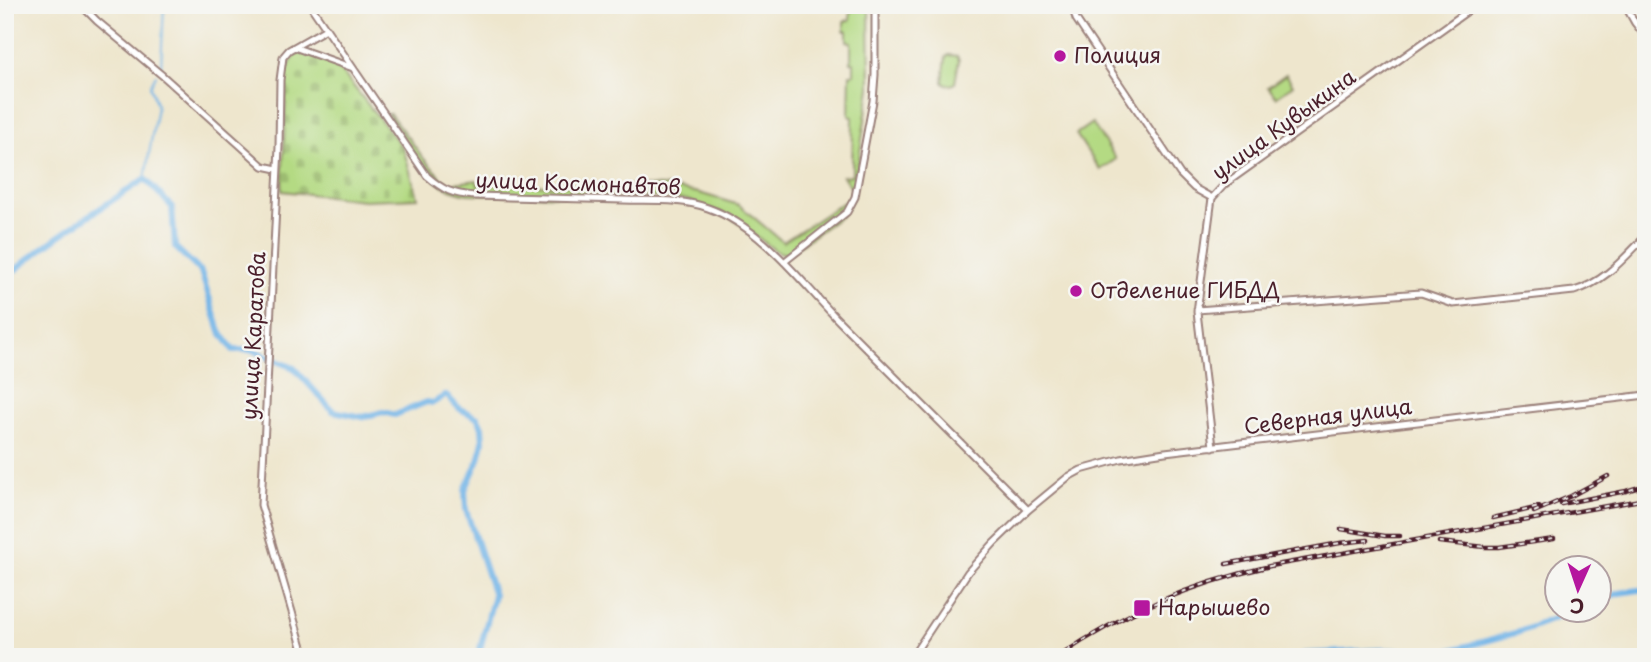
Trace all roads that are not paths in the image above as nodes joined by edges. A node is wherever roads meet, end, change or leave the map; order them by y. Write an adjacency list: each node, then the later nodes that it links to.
1 (81, 5): 11 (main road)
2 (310, 5): 7 (main road, улица Космонавтов)
3 (875, 5): 14 (main road)
4 (1072, 5): 12 (main road)
5 (1476, 5): 12 (main road, улица Кувыкина)
6 (1625, 5): 8 (main road)
7 (326, 29): 9 (main road); 10 (main road, улица Космонавтов)
8 (1646, 37)
9 (294, 47): 10 (main road); 11 (main road, улица Каратова)
10 (354, 68): 14 (main road, улица Космонавтов)
11 (277, 169): 19 (main road, улица Каратова)
12 (1212, 198): 15 (main road, улица Кувыкина)
13 (1646, 236): 15 (main road)
14 (785, 262): 18 (main road, улица Космонавтов)
15 (1197, 310): 17 (main road, улица Кувыкина)
16 (1646, 395): 17 (main road, Северная улица)
17 (1213, 447): 18 (main road, Северная улица)
18 (1028, 510): 20 (main road, Северная улица)
19 (305, 657)
20 (912, 657)

